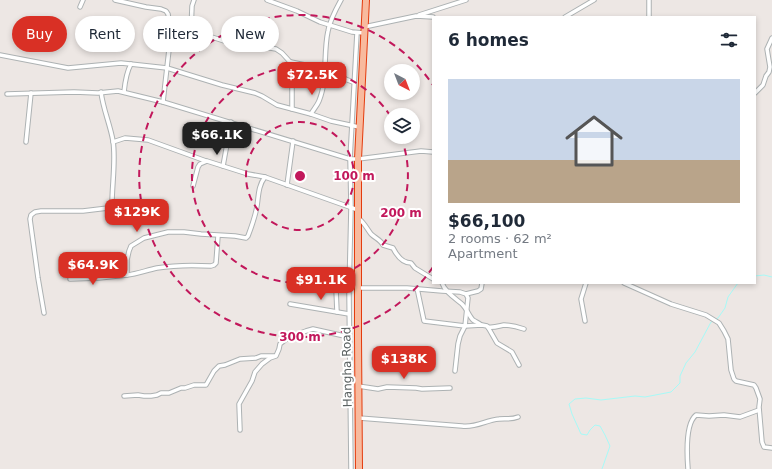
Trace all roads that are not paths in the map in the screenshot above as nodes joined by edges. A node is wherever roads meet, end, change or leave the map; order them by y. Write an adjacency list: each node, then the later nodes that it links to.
1 (83, 0): 10 (street)
2 (115, 0): 11 (street)
3 (194, 0): 12 (street)
4 (270, 0): 17 (street)
5 (341, 0): 17 (street)
6 (366, 0): 18 (highway, Hangha Road)
7 (466, 0): 13 (street)
8 (594, 0): 14 (street)
9 (649, 0): 15 (street)
10 (80, 7)
11 (168, 16)
12 (192, 16)
13 (416, 16): 16 (street); 18 (street)
14 (567, 16)
15 (649, 16)
16 (432, 17)
17 (329, 25): 19 (street); 27 (street)
18 (364, 30): 19 (street); 39 (highway, Hangha Road)
19 (356, 33): 28 (street)
20 (213, 37): 24 (street)
21 (772, 38): 31 (street)
22 (169, 52): 26 (street)
23 (0, 54): 25 (street)
24 (291, 62): 27 (street); 35 (street)
25 (130, 64): 26 (street); 30 (street)
26 (167, 68): 34 (street); 35 (street)
27 (325, 71): 28 (street); 36 (street)
28 (353, 82): 38 (street)
29 (102, 92): 30 (street); 32 (street); 42 (street)
30 (124, 92): 34 (street)
31 (756, 92)
32 (31, 93): 33 (street); 41 (street)
33 (7, 94)
34 (163, 102): 37 (street)
35 (292, 109): 36 (street)
36 (311, 114): 38 (street)
37 (230, 122): 40 (street); 47 (street)
38 (352, 126): 39 (street); 44 (street)
39 (359, 127): 45 (highway, Hangha Road)
40 (293, 141): 44 (street); 49 (street)
41 (26, 142)
42 (113, 142): 46 (street); 70 (street)
43 (432, 152): 45 (street)
44 (350, 159): 45 (street); 51 (street)
45 (358, 159): 52 (highway, Hangha Road)
46 (207, 161): 47 (street); 50 (street)
47 (223, 166): 48 (street)
48 (265, 177): 49 (street); 54 (street)
49 (287, 185): 51 (street)
50 (193, 186)
51 (351, 207): 52 (street); 71 (street)
52 (358, 210): 53 (highway, Hangha Road)
53 (358, 218): 57 (street); 63 (highway, Hangha Road)
54 (218, 236): 55 (street); 55 (street)
55 (127, 275): 58 (street)
56 (294, 278): 69 (street)
57 (432, 278)
58 (70, 279)
59 (442, 284): 65 (street)
60 (482, 284): 66 (street)
61 (586, 284): 72 (street)
62 (626, 284): 83 (street)
63 (358, 288): 64 (street); 80 (highway, Hangha Road)
64 (417, 288): 65 (street); 73 (street)
65 (448, 291): 66 (street); 68 (street)
66 (466, 294): 68 (street)
67 (290, 304): 69 (street)
68 (466, 309): 73 (street); 74 (street)
69 (337, 312): 71 (street)
70 (44, 313)
71 (349, 314): 76 (street)
72 (585, 321)
73 (465, 326): 74 (street); 79 (street)
74 (484, 326): 75 (street); 78 (street)
75 (524, 329)
76 (349, 337): 77 (street); 88 (street)
77 (275, 356): 82 (street); 86 (street)
78 (519, 365)
79 (454, 371)
80 (358, 386): 81 (street); 85 (highway, Hangha Road)
81 (450, 388)
82 (124, 396)
83 (759, 410): 87 (street); 90 (street)
84 (518, 417): 85 (street)
85 (359, 418): 89 (highway, Hangha Road)
86 (240, 430)
87 (772, 448)
88 (351, 469)
89 (359, 469)
90 (688, 469)

